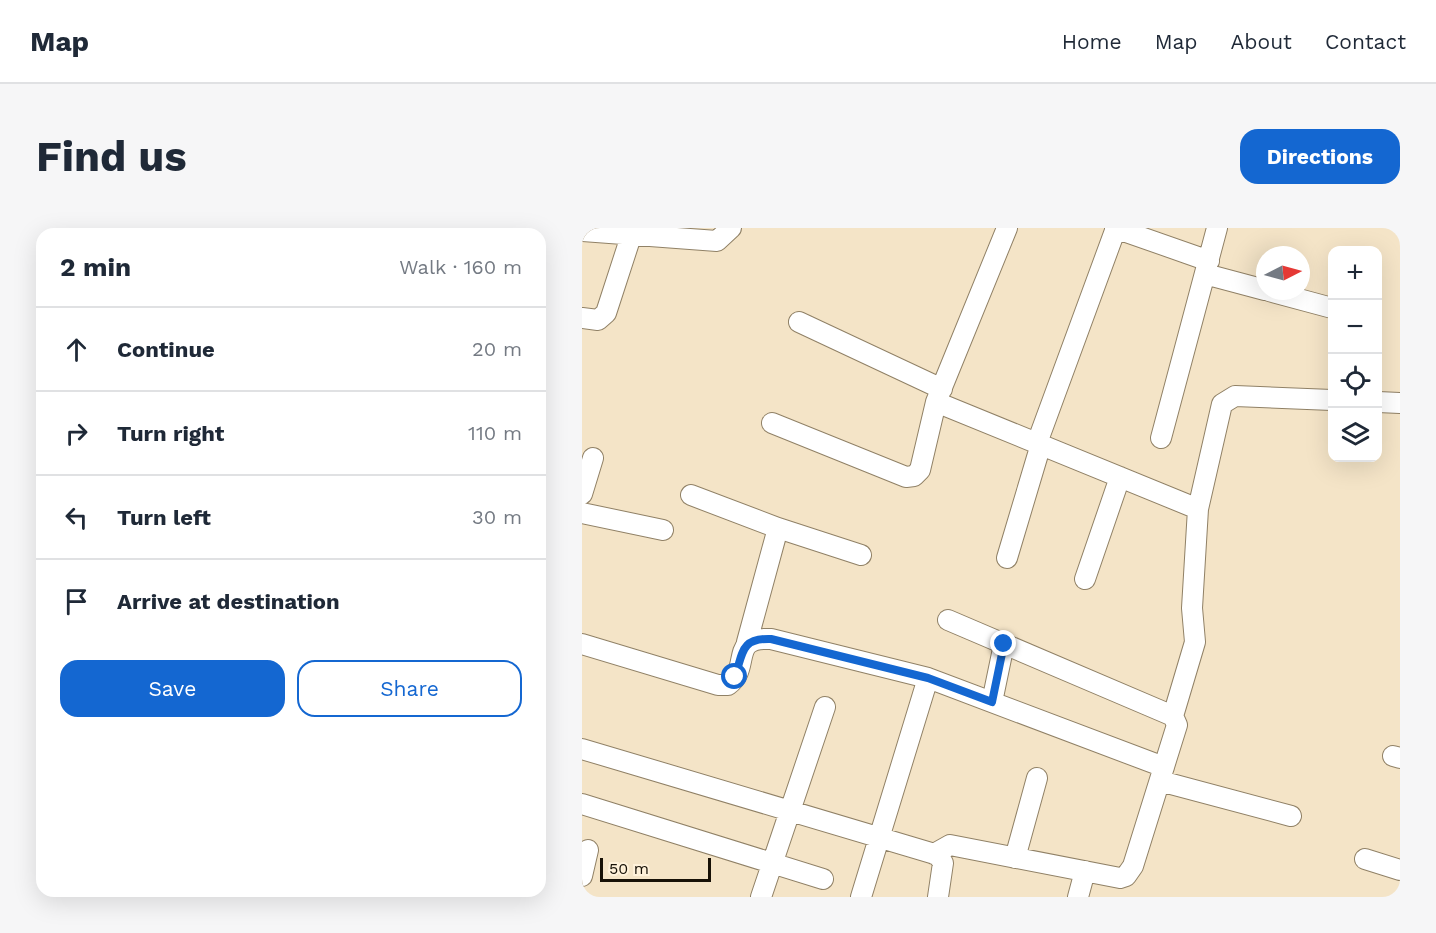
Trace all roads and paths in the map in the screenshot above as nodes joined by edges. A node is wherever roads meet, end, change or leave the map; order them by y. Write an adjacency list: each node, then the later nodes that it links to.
1 (731, 228): 6 (street)
2 (1007, 228): 13 (street)
3 (1116, 228): 7 (street); 19 (street)
4 (1217, 228): 7 (street)
5 (582, 231): 6 (street)
6 (632, 233): 11 (street)
7 (1207, 268): 8 (street); 18 (street)
8 (1256, 287)
9 (1301, 300): 10 (street)
10 (1328, 307)
11 (582, 318)
12 (799, 322): 13 (street)
13 (939, 395): 17 (street); 19 (street)
14 (1328, 400): 24 (street)
15 (1382, 402): 16 (street)
16 (1400, 403)
17 (772, 423)
18 (1161, 438)
19 (1039, 443): 21 (street); 29 (street)
20 (592, 458): 22 (street)
21 (1120, 477): 24 (street); 30 (street)
22 (582, 494)
23 (691, 495): 26 (street)
24 (1198, 509): 38 (street)
25 (582, 513): 27 (street)
26 (778, 528): 28 (street); 32 (street)
27 (663, 530)
28 (861, 555)
29 (1006, 558)
30 (1085, 579)
31 (948, 620): 34 (street)
32 (747, 642): 33 (street); 35 (street)
33 (582, 644)
34 (1004, 644): 36 (street); 38 (street)
35 (928, 678): 36 (street); 45 (street)
36 (992, 702): 40 (street)
37 (825, 707): 43 (street)
38 (1173, 716): 40 (street)
39 (582, 749): 43 (street)
40 (1162, 774): 44 (street); 52 (street)
41 (1037, 778): 48 (street)
42 (582, 804): 50 (street)
43 (789, 811): 45 (street); 50 (street)
44 (1291, 816)
45 (879, 838): 47 (street); 56 (street)
46 (588, 850): 53 (street)
47 (934, 854): 48 (street); 57 (street)
48 (1015, 858): 52 (street)
49 (1365, 859): 51 (street)
50 (771, 864): 54 (street); 55 (street)
51 (1400, 870)
52 (1085, 871): 58 (street)
53 (582, 876)
54 (823, 879)
55 (761, 897)
56 (861, 897)
57 (938, 897)
58 (1078, 897)

